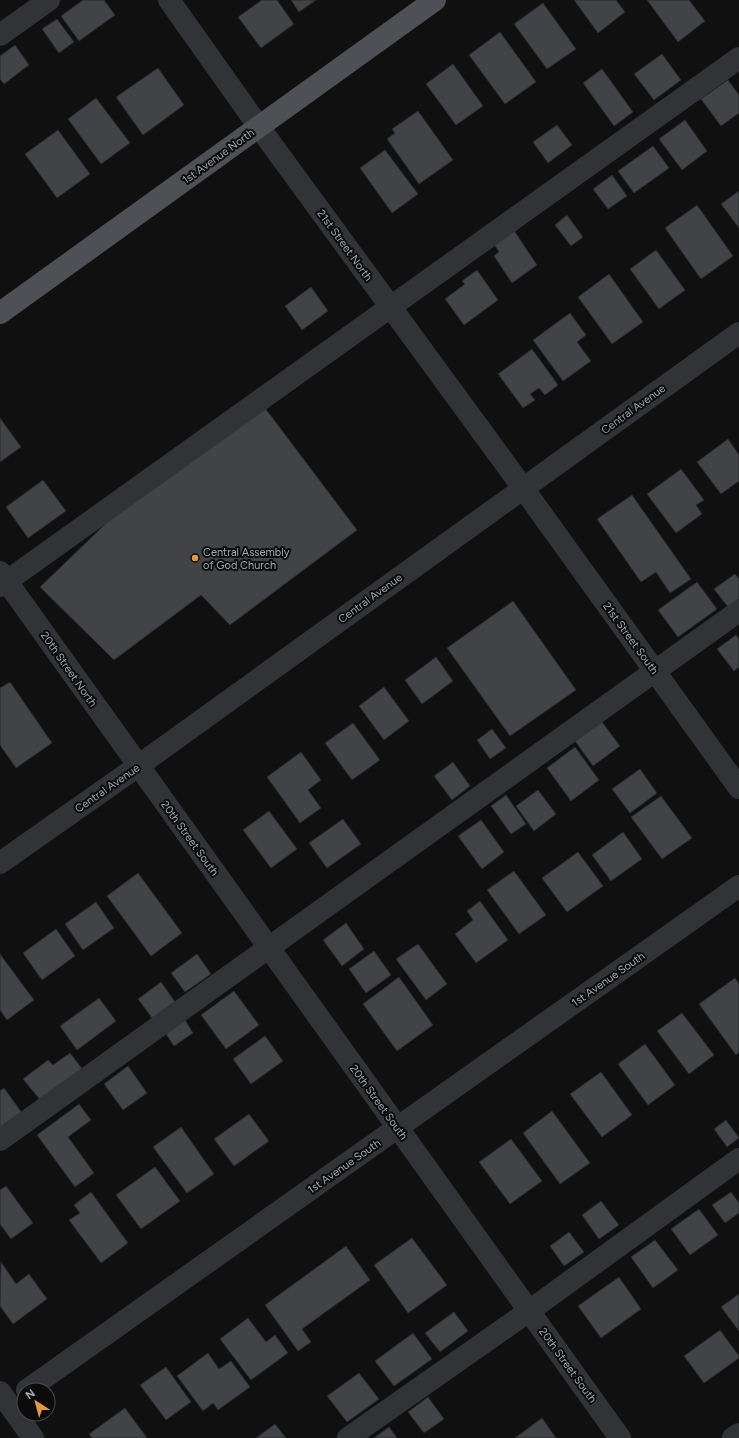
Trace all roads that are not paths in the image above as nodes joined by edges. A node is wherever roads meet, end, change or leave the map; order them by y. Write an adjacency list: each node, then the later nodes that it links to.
1 (49, 0): 4 (street)
2 (169, 0): 6 (street, 21st Street North)
3 (436, 0): 6 (main road, 1st Avenue North)
4 (0, 35)
5 (739, 58): 7 (street)
6 (259, 127): 7 (street, 21st Street North); 8 (main road, 1st Avenue North)
7 (391, 308): 10 (street, 21st Street North); 11 (street)
8 (0, 313)
9 (739, 333): 10 (street, Central Avenue)
10 (523, 488): 13 (street, 21st Street South); 14 (street, Central Avenue)
11 (2, 580): 14 (street, 20th Street North)
12 (739, 612): 13 (street)
13 (655, 671): 15 (street, 21st Street South); 18 (street)
14 (138, 766): 16 (street, Central Avenue); 18 (street, 20th Street South)
15 (739, 788)
16 (0, 863)
17 (739, 886): 19 (street, 1st Avenue South)
18 (268, 948): 19 (street, 20th Street South); 20 (street)
19 (398, 1129): 22 (street, 20th Street South); 23 (street, 1st Avenue South)
20 (0, 1140)
21 (739, 1160): 22 (street)
22 (529, 1311): 27 (street); 28 (street, 20th Street South)
23 (38, 1382)
24 (8, 1399): 26 (street)
25 (739, 1434): 29 (street)
26 (33, 1438)
27 (348, 1438)
28 (620, 1438)
29 (733, 1438)

